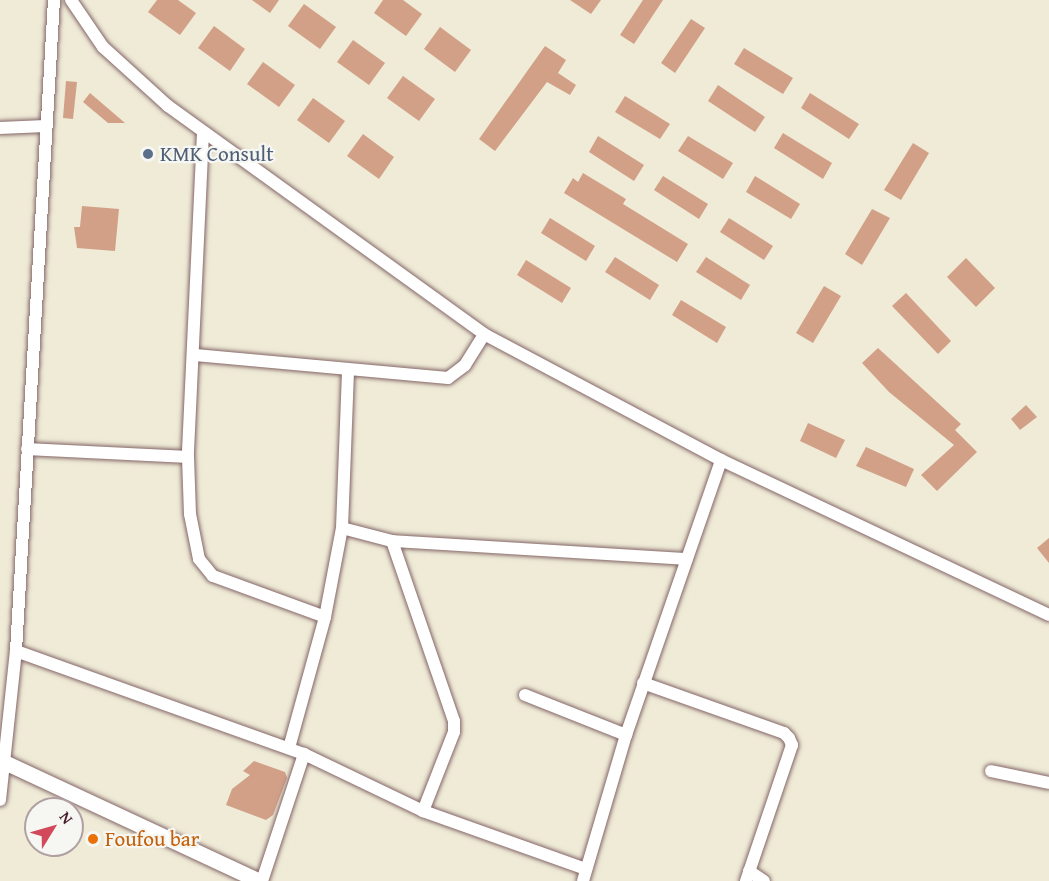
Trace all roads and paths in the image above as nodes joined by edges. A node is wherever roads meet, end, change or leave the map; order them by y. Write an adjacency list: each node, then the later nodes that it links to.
1 (54, 0): 3 (street)
2 (71, 0): 5 (street)
3 (45, 126): 4 (street); 9 (street)
4 (0, 128)
5 (203, 133): 6 (street); 7 (street)
6 (483, 334): 8 (street); 11 (street)
7 (195, 355): 8 (street); 10 (street)
8 (348, 371): 12 (street)
9 (27, 449): 10 (street); 17 (street)
10 (188, 457): 16 (street)
11 (721, 460): 14 (street); 15 (street)
12 (342, 528): 13 (street); 16 (street)
13 (392, 541): 14 (street); 27 (street)
14 (686, 559): 18 (street)
15 (1049, 615)
16 (325, 617): 21 (street)
17 (16, 651): 21 (street); 23 (street)
18 (643, 683): 20 (street); 29 (street)
19 (525, 695): 20 (street)
20 (626, 735): 28 (street)
21 (289, 748): 22 (street)
22 (304, 754): 27 (street); 30 (street)
23 (2, 764): 26 (street); 30 (street)
24 (991, 771): 25 (street)
25 (1049, 783)
26 (0, 800)
27 (423, 811): 28 (street)
28 (584, 875)
29 (747, 876): 31 (street)
30 (261, 881)
31 (764, 881)

